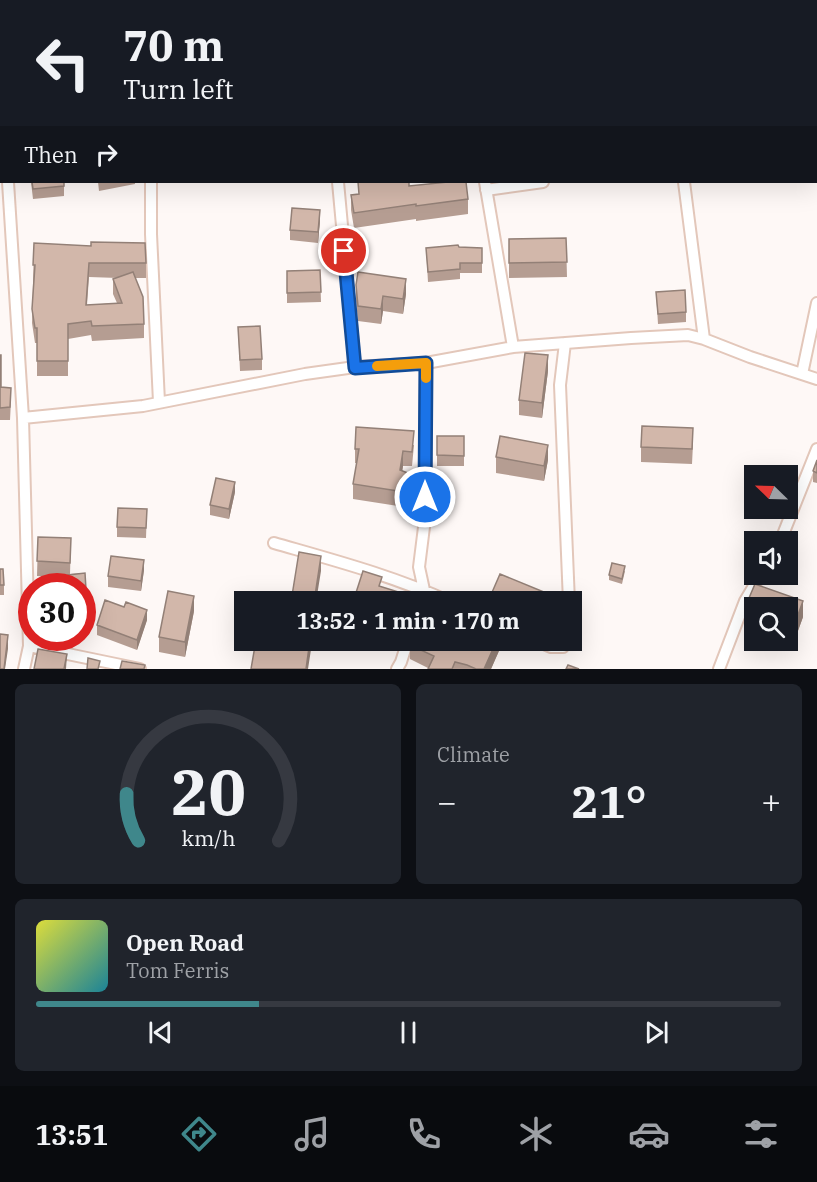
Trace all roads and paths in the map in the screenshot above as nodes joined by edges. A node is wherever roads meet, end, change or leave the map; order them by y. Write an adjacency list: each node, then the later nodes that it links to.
1 (8, 183): 16 (street)
2 (151, 183): 15 (street)
3 (338, 183): 12 (street)
4 (529, 183): 6 (street)
5 (684, 183): 8 (street)
6 (486, 186): 10 (street)
7 (817, 303): 13 (street)
8 (704, 339): 9 (street); 13 (street)
9 (565, 343): 10 (street); 23 (street)
10 (513, 347): 11 (street)
11 (426, 363): 12 (street); 22 (street)
12 (355, 368): 15 (street)
13 (802, 374): 14 (street)
14 (817, 379)
15 (159, 402): 16 (street)
16 (23, 418): 20 (street)
17 (817, 449): 18 (street)
18 (784, 531)
19 (274, 543): 22 (street)
20 (27, 573)
21 (755, 585): 30 (street)
22 (424, 590)
23 (569, 591)
24 (28, 651): 27 (street)
25 (53, 651): 28 (street)
26 (404, 651): 29 (street)
27 (24, 669)
28 (140, 669)
29 (397, 669)
30 (719, 669)

